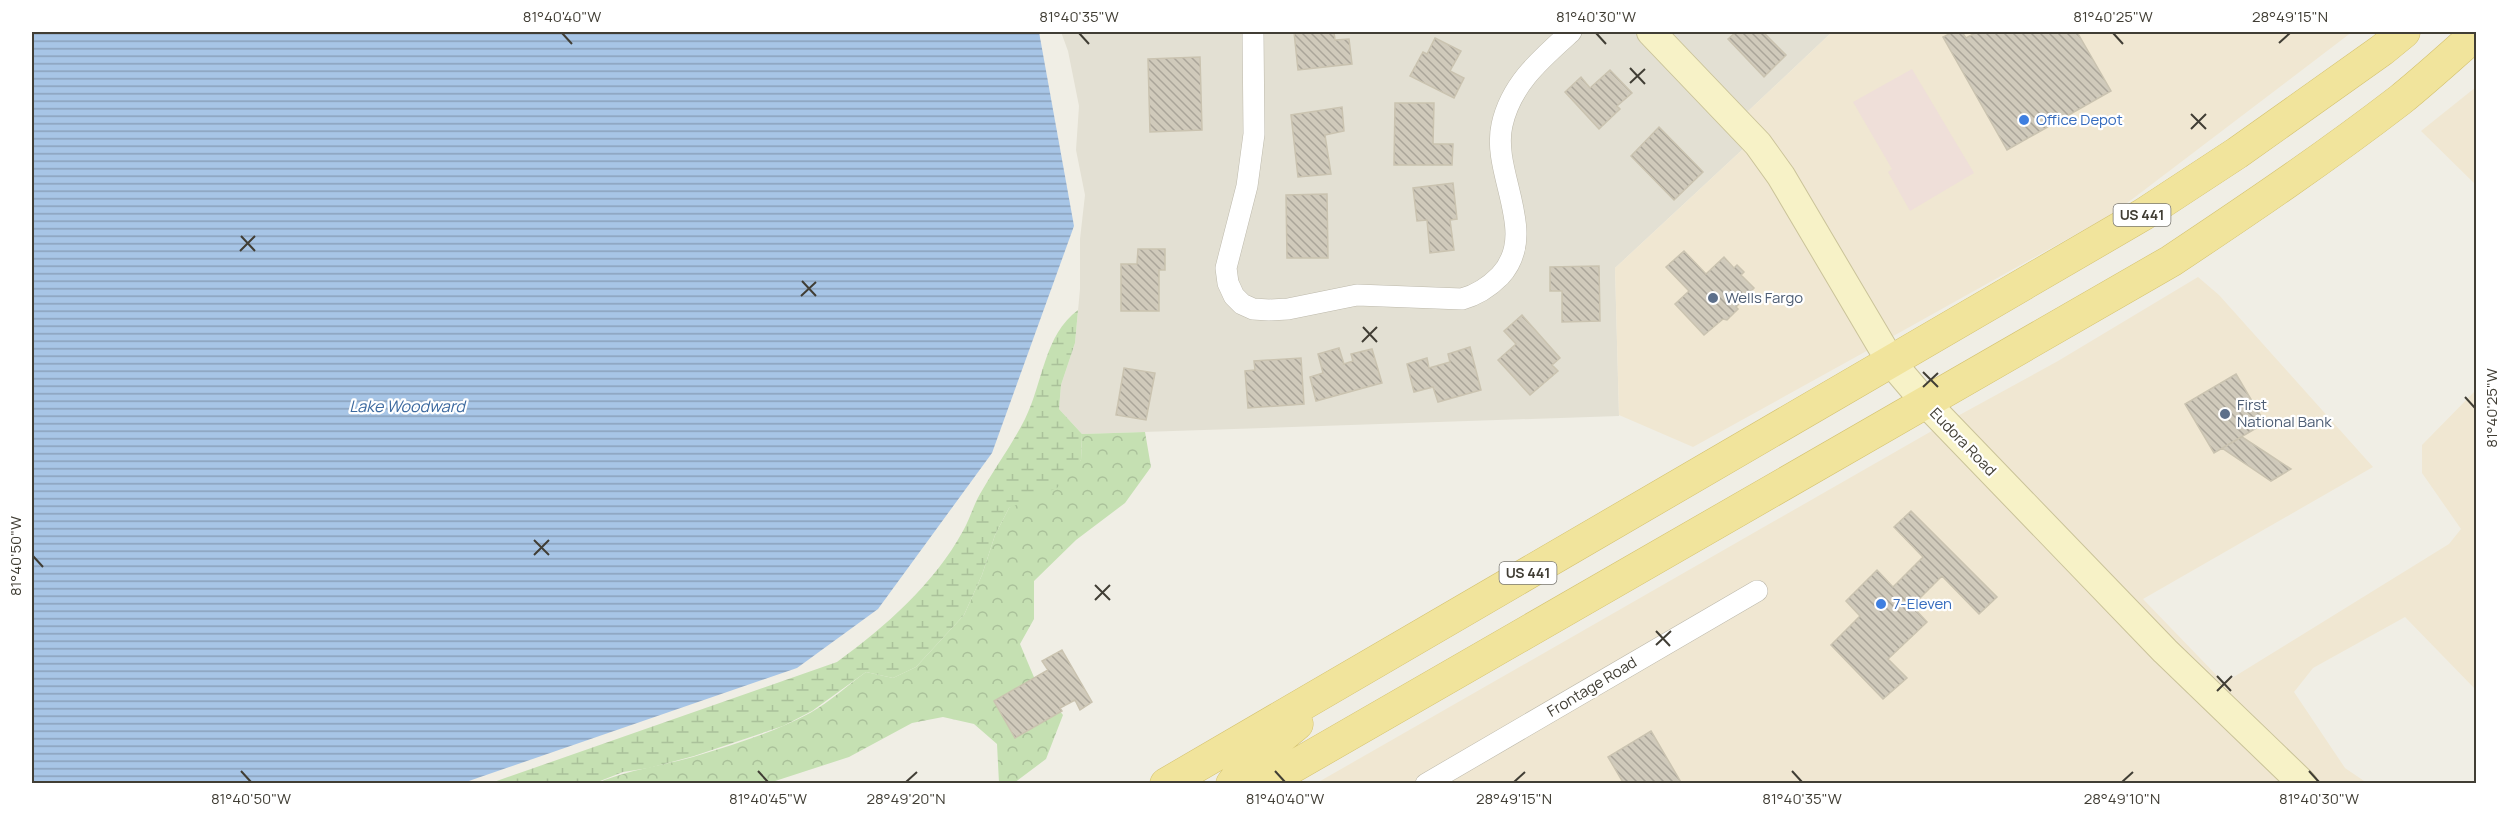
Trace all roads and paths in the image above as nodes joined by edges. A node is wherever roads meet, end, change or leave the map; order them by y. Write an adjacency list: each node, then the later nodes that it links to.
1 (1253, 32): 2 (street)
2 (1571, 32)
3 (1651, 32): 6 (street, Eudora Road)
4 (2404, 32): 6 (main road, US 441)
5 (2476, 34): 7 (main road)
6 (1891, 362): 7 (street, Eudora Road); 9 (main road, US 441)
7 (1926, 403): 12 (main road); 14 (street, Eudora Road)
8 (1757, 591): 13 (street, Frontage Road)
9 (1364, 668): 10 (main road, US 441); 11 (main road)
10 (1166, 783)
11 (1232, 783)
12 (1263, 783)
13 (1426, 783)
14 (2303, 783)

